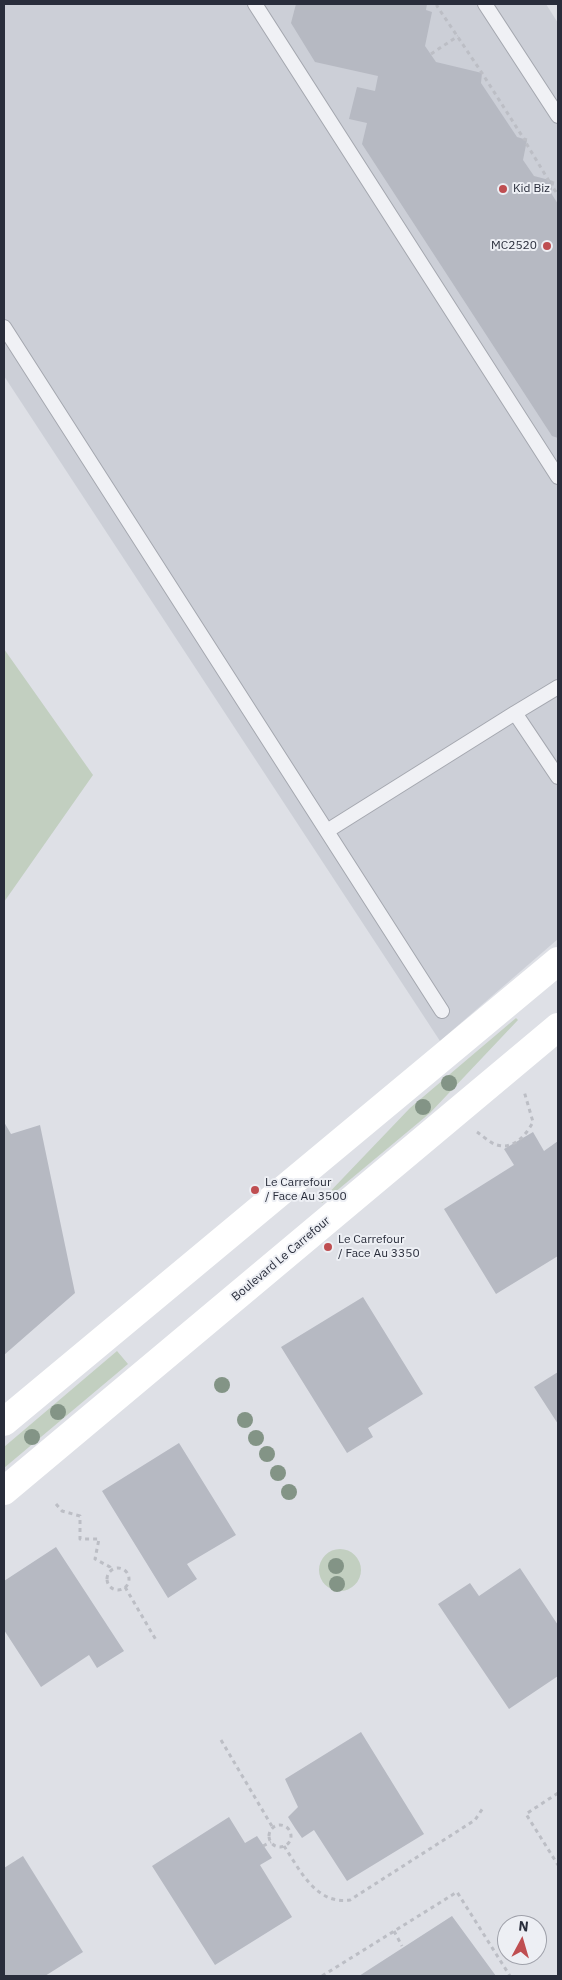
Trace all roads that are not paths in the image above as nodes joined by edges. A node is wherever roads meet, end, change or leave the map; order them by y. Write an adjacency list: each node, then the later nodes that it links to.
1 (255, 4): 5 (lane)
2 (485, 4): 3 (lane)
3 (558, 116)
4 (4, 327): 9 (lane)
5 (558, 477)
6 (558, 687): 7 (lane)
7 (515, 713): 8 (lane); 9 (lane)
8 (558, 776)
9 (327, 831): 11 (lane)
10 (558, 961): 13 (street)
11 (442, 1011)
12 (558, 1027): 14 (street, Boulevard Le Carrefour)
13 (4, 1422)
14 (4, 1491)

